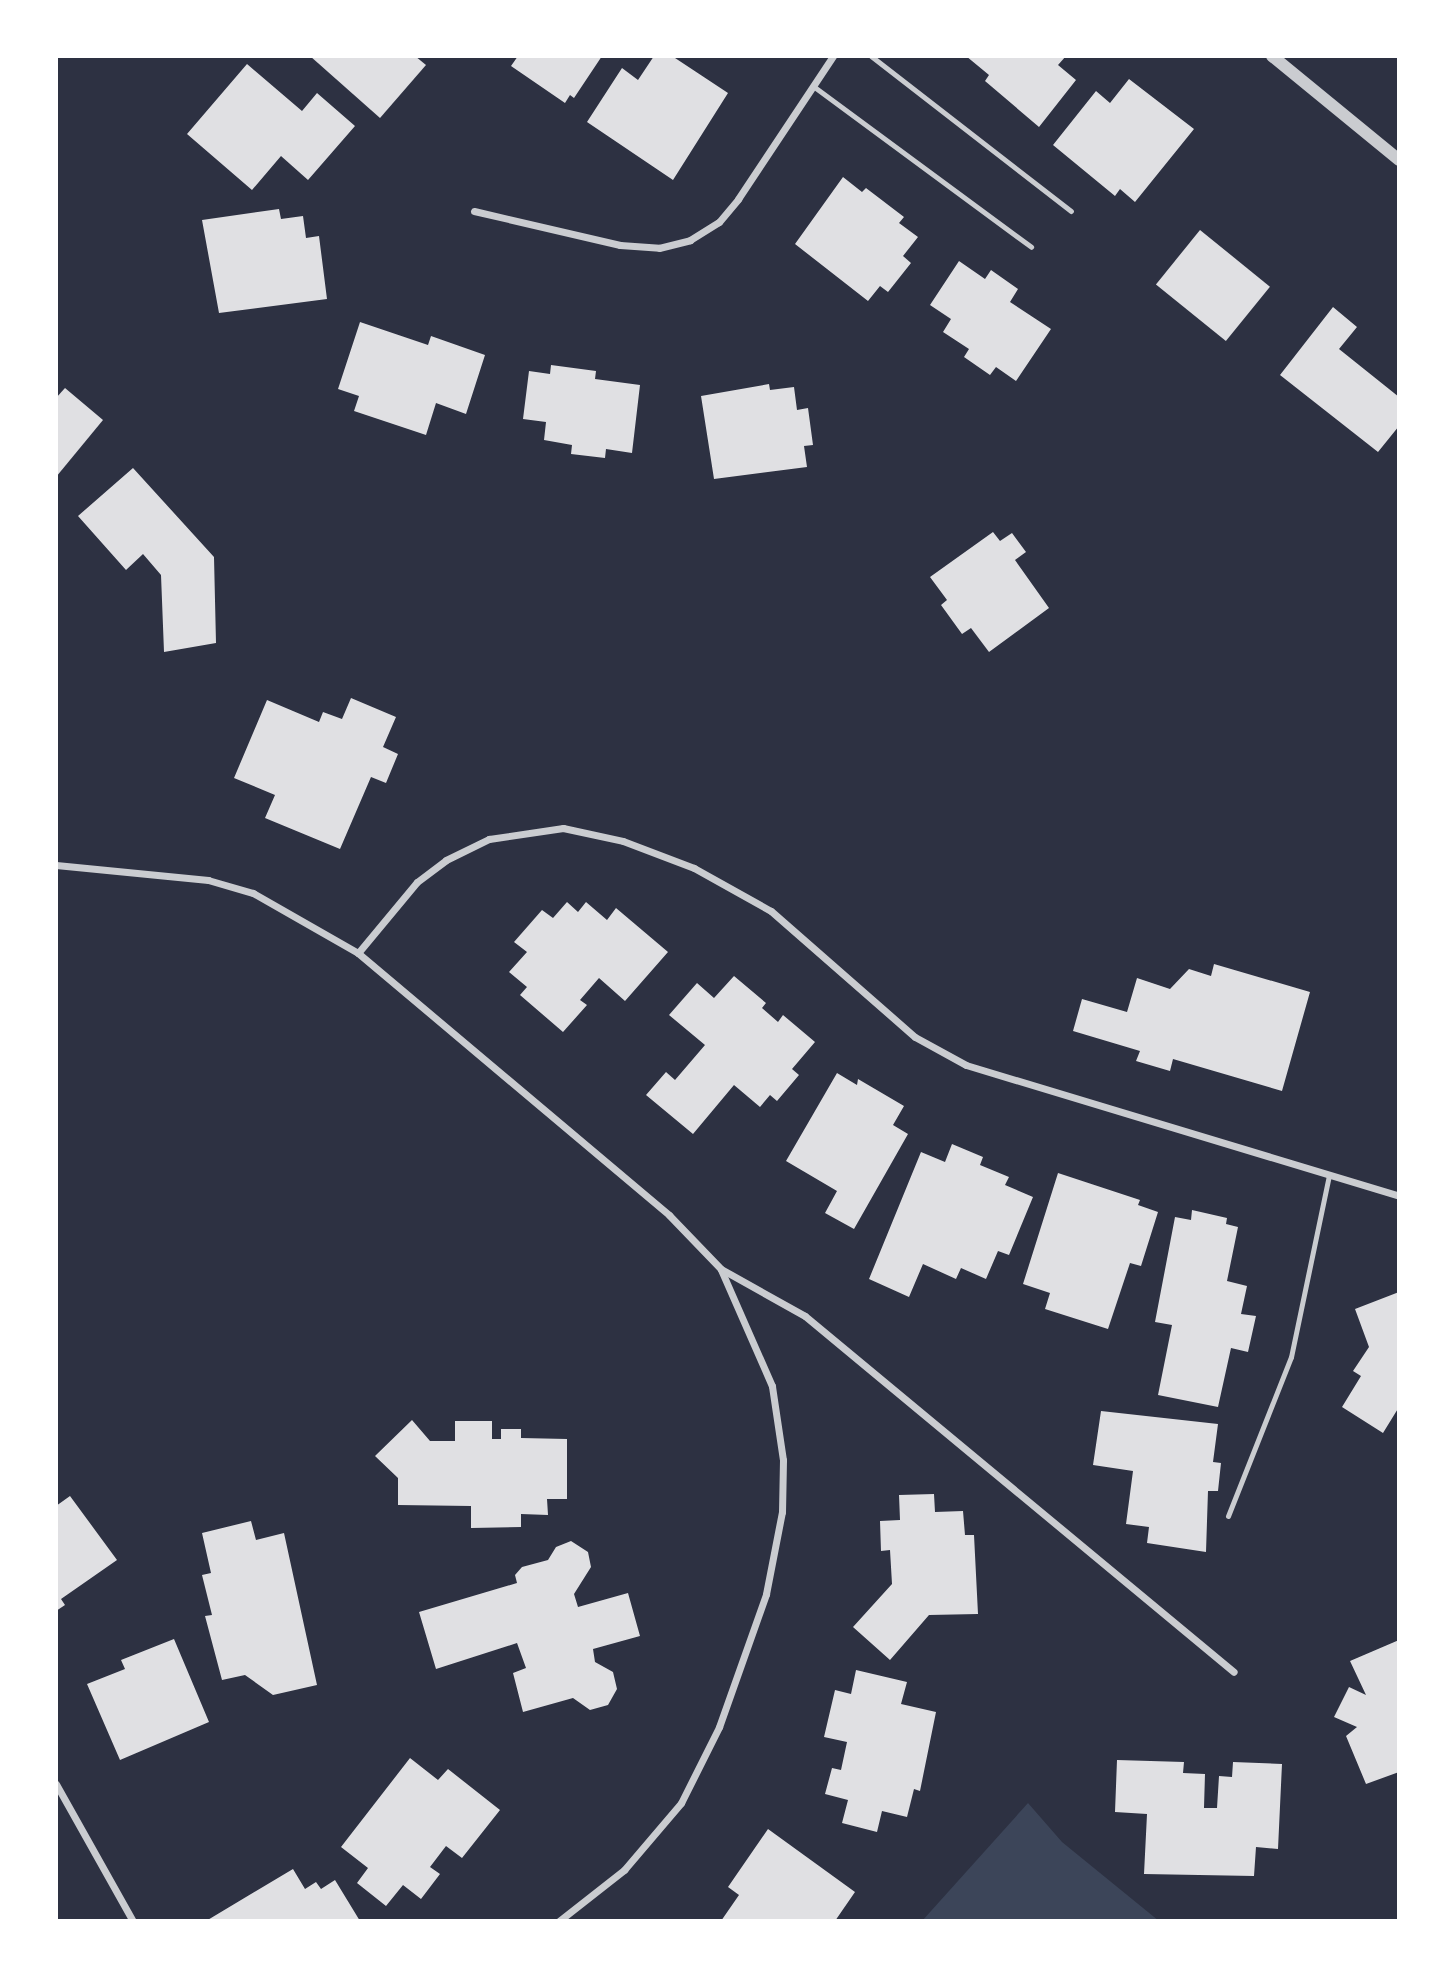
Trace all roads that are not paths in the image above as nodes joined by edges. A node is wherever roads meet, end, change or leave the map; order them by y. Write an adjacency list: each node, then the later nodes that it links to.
1 (833, 56): 4 (street)
2 (871, 56): 7 (lane)
3 (1272, 56): 5 (street)
4 (813, 86): 6 (street); 8 (lane)
5 (1399, 160)
6 (474, 211)
7 (1071, 211)
8 (1031, 247)
9 (56, 865): 10 (street)
10 (358, 953): 11 (street); 13 (street)
11 (1329, 1175): 12 (street); 14 (lane)
12 (1399, 1196)
13 (721, 1269): 15 (street); 18 (street)
14 (1228, 1516)
15 (1234, 1672)
16 (56, 1784): 17 (street)
17 (133, 1921)
18 (559, 1921)

